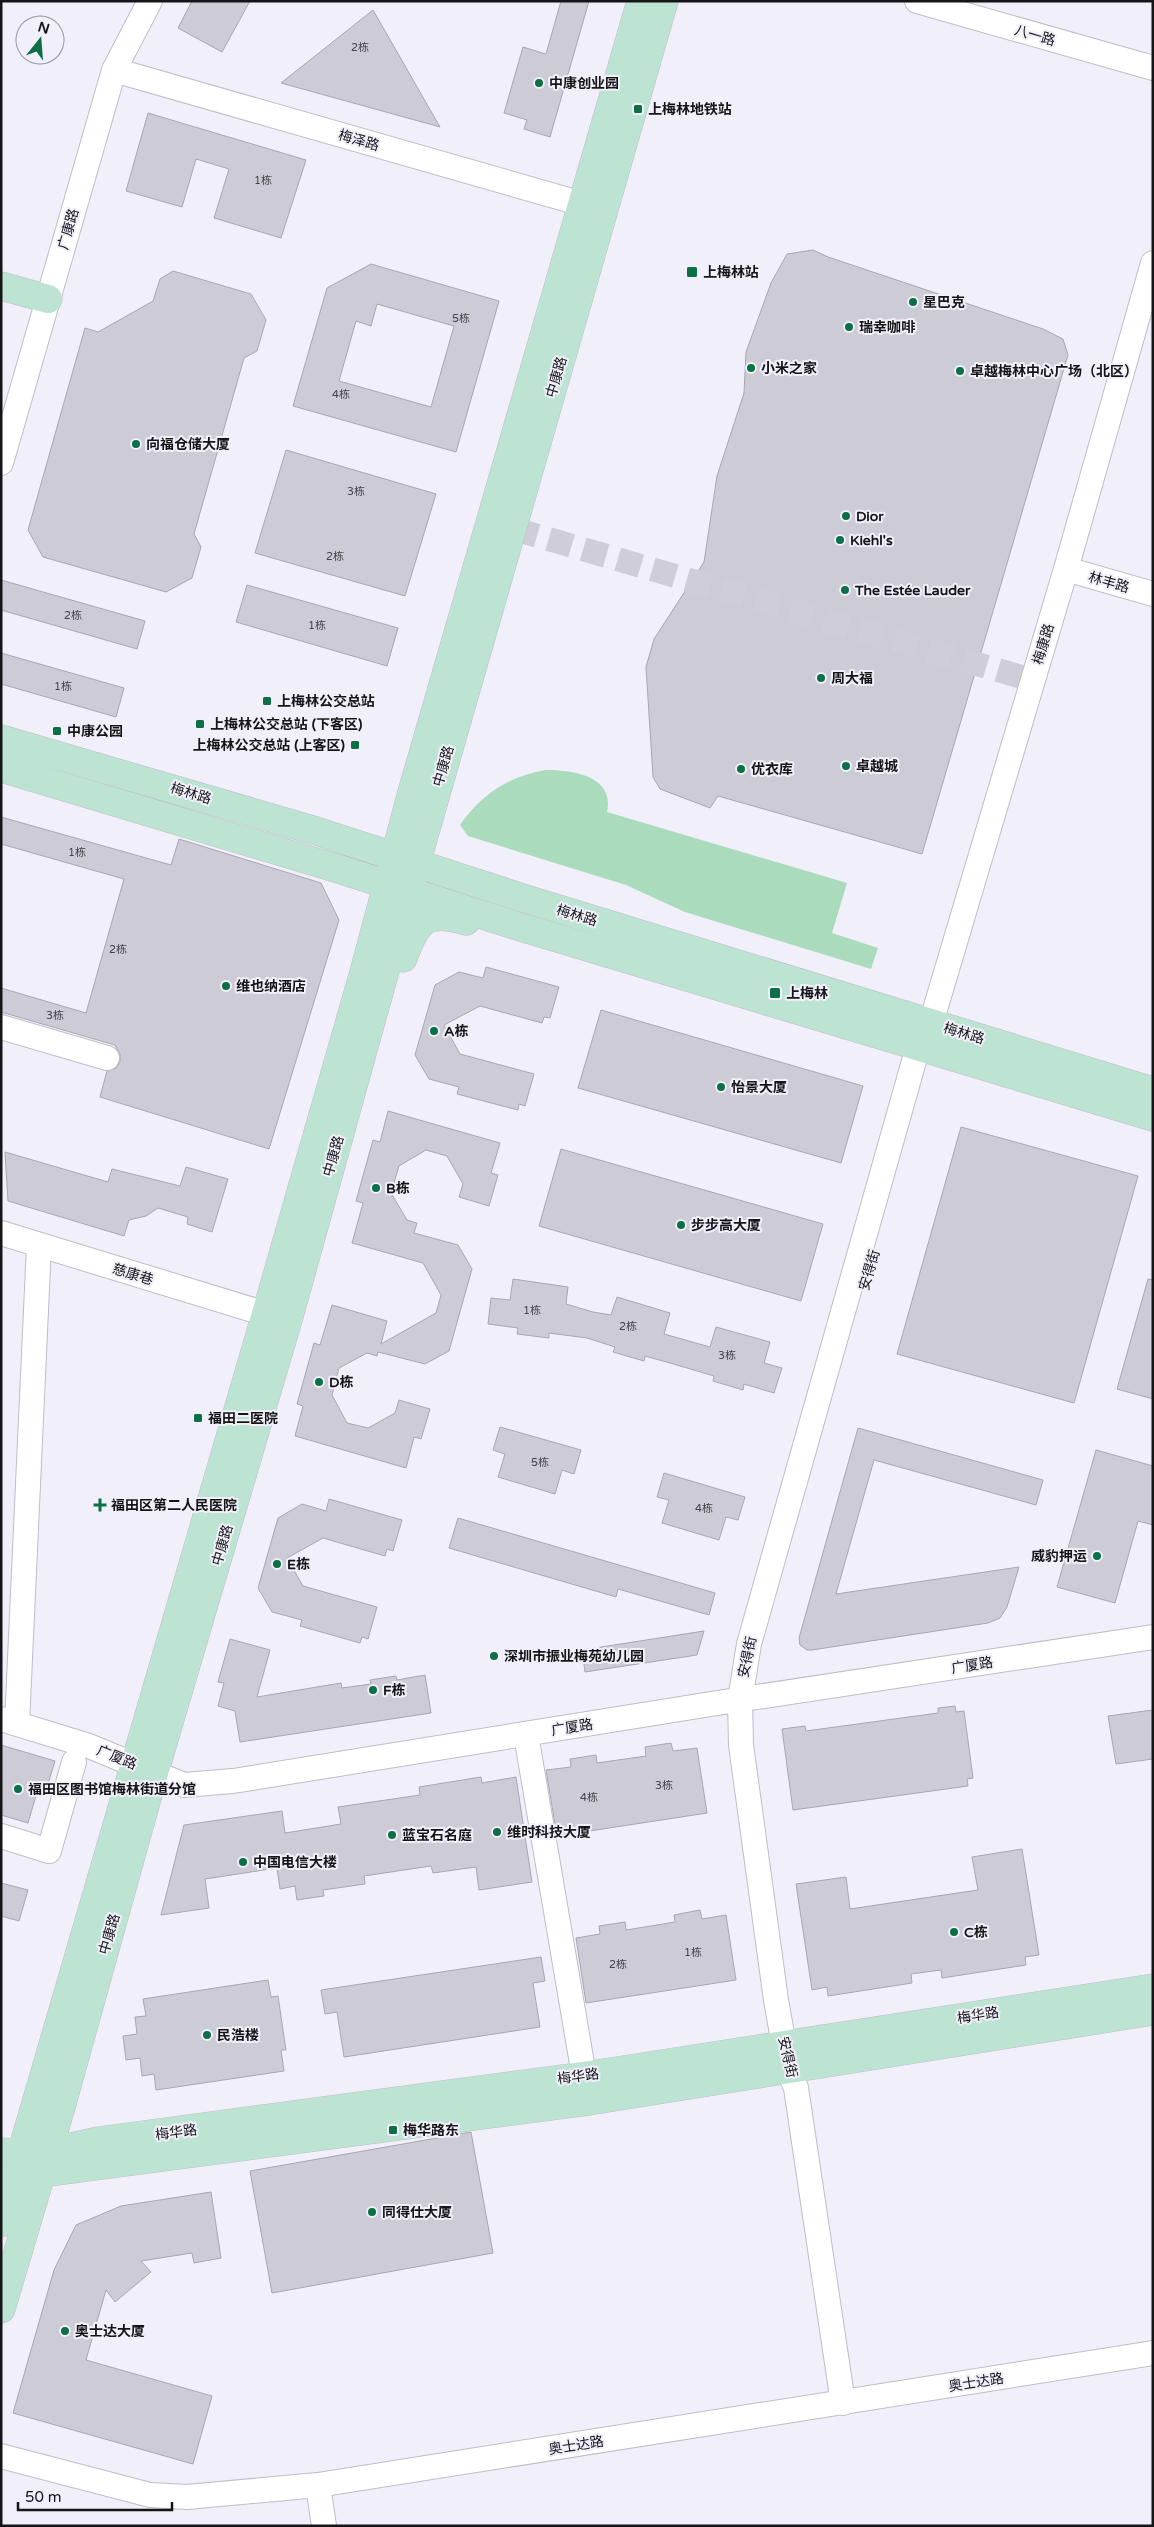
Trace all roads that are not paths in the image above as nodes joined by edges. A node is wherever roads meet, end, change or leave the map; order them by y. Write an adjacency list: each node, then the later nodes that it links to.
1 (150, 1): 6 (street, 广康路)
2 (641, 1): 7 (main road, 中康路)
3 (664, 1): 7 (main road, 中康路)
4 (917, 1): 5 (street, 八一路)
5 (1153, 68)
6 (114, 70): 7 (street, 梅泽路); 10 (street, 广康路)
7 (593, 207): 16 (main road, 中康路)
8 (1153, 263): 11 (street, 梅康路)
9 (1, 286): 10 (main road)
10 (48, 299): 12 (street, 广康路)
11 (1144, 329): 13 (street, 梅康路)
12 (1, 463)
13 (1066, 569): 14 (street, 林丰路); 25 (street, 梅康路)
14 (1153, 594)
15 (1, 739): 18 (main road, 梅林路)
16 (432, 765): 18 (main road); 20 (main road, 中康路); 22 (main road)
17 (1, 768): 19 (main road, 梅林路)
18 (316, 830): 20 (main road, 梅林路)
19 (308, 859): 21 (main road, 梅林路); 24 (main road)
20 (405, 860): 21 (main road, 中康路); 22 (main road, 梅林路)
21 (397, 888): 23 (main road, 梅林路); 24 (main road, 中康路)
22 (526, 899): 25 (main road, 梅林路)
23 (517, 926): 24 (main road); 27 (main road, 梅林路)
24 (373, 975): 33 (main road, 中康路); 39 (main road, 中康路)
25 (931, 1023): 29 (main road, 梅林路)
26 (1, 1027): 28 (street)
27 (925, 1049): 30 (main road, 梅林路); 35 (street, 安得街)
28 (108, 1058)
29 (1153, 1091)
30 (1153, 1117)
31 (1, 1234): 32 (street, 慈康巷)
32 (39, 1245): 33 (street, 慈康巷); 36 (street)
33 (266, 1314): 39 (main road, 中康路)
34 (1153, 1637): 35 (street, 广厦路)
35 (746, 1699): 37 (street, 广厦路); 43 (street, 安得街)
36 (9, 1722): 39 (street, 广厦路)
37 (526, 1735): 39 (street, 广厦路); 44 (street)
38 (74, 1762): 40 (street)
39 (145, 1769): 45 (main road, 中康路)
40 (1, 1836)
41 (1153, 1988): 43 (main road, 梅华路)
42 (1153, 2011): 43 (main road, 梅华路)
43 (793, 2062): 44 (main road, 梅华路); 49 (street, 安得街)
44 (586, 2088): 45 (main road, 梅华路)
45 (22, 2163): 46 (main road, 中康路); 47 (main road, 中康路)
46 (1, 2223)
47 (1, 2310)
48 (1153, 2353): 49 (street, 奥士达路)
49 (843, 2403): 51 (street, 奥士达路)
50 (1, 2456): 51 (street, 奥士达路)
51 (318, 2485): 52 (street)
52 (324, 2526)

